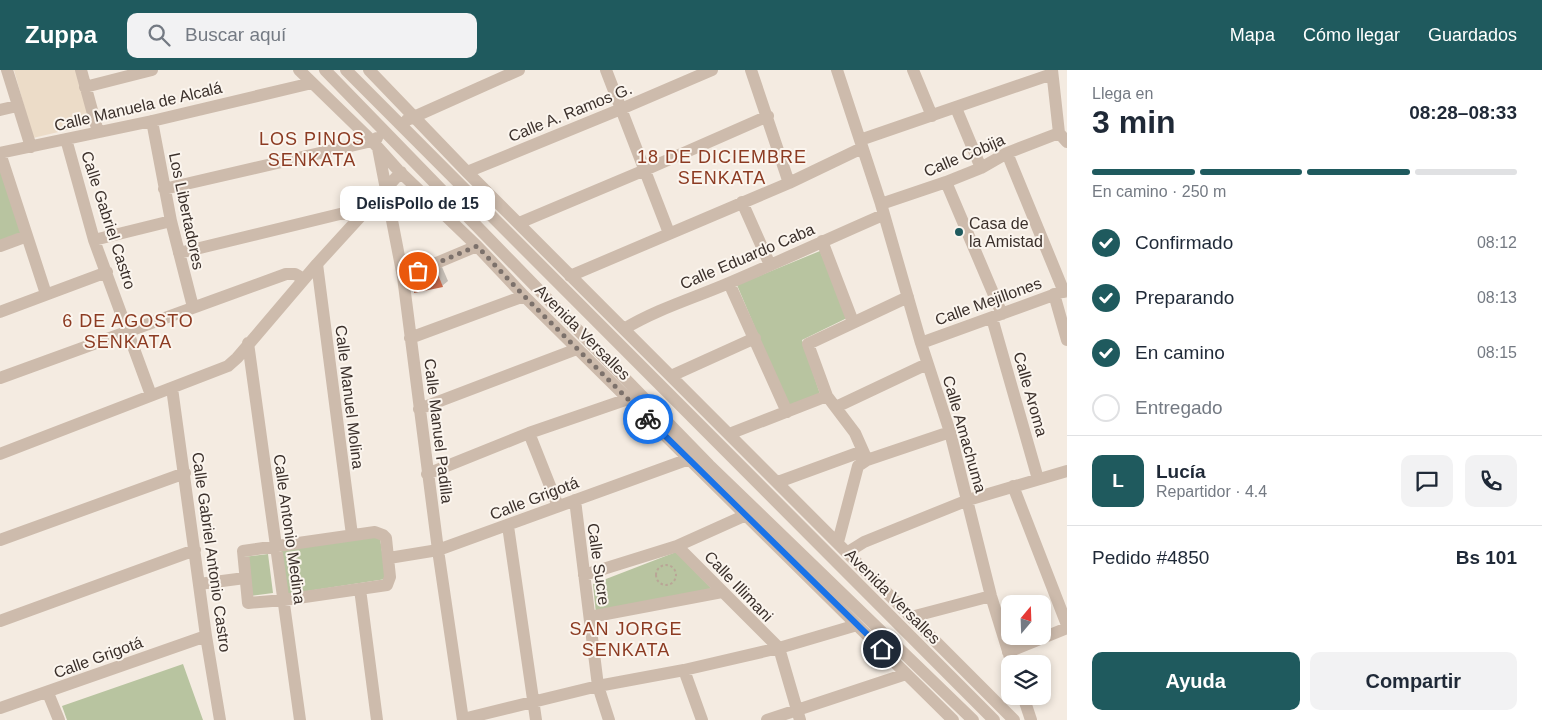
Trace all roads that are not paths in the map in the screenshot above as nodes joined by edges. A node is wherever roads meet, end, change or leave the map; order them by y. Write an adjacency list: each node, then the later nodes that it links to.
1 (7, 70): 18 (street)
2 (81, 70): 16 (street)
3 (152, 70): 16 (street)
4 (299, 70): 15 (street, Avenida Versalles)
5 (325, 70): 22 (street, Avenida Versalles)
6 (346, 70): 17 (street, Avenida Versalles)
7 (368, 70): 17 (street); 23 (street, Avenida Versalles)
8 (519, 70): 23 (street)
9 (606, 70): 20 (street)
10 (712, 70): 20 (street, Calle A. Ramos G.)
11 (751, 70): 24 (street)
12 (837, 70): 33 (street, Calle Amachuma)
13 (914, 70): 25 (street)
14 (1052, 72): 19 (street); 30 (street)
15 (312, 83): 26 (street, Calle Manuela de Alcalá); 32 (street, Avenida Versalles)
16 (86, 87): 28 (street)
17 (374, 98): 22 (street); 27 (street, Avenida Versalles)
18 (17, 106): 21 (street); 34 (street)
19 (956, 108): 25 (street); 37 (street)
20 (621, 109): 38 (street); 40 (street, Calle A. Ramos G.)
21 (0, 110)
22 (369, 114): 29 (street, Avenida Versalles)
23 (413, 116): 27 (street); 40 (street, Avenida Versalles)
24 (768, 116): 38 (street); 42 (street)
25 (932, 116): 33 (street)
26 (152, 121): 28 (street, Calle Manuela de Alcalá); 44 (street, Los Libertadores)
27 (400, 124): 29 (street); 151 (street, Avenida Versalles)
28 (98, 132): 31 (street, Calle Manuela de Alcalá)
29 (386, 132): 32 (street); 150 (street, Avenida Versalles)
30 (1063, 137): 36 (street, Calle Cobija)
31 (66, 139): 34 (street, Calle Manuela de Alcalá); 52 (street, Calle Gabriel Castro)
32 (375, 144): 39 (street, Avenida Versalles); 43 (street, Calle Manuel Padilla); 44 (street)
33 (861, 144): 42 (street); 46 (street, Calle Amachuma)
34 (31, 147): 35 (street, Calle Manuela de Alcalá)
35 (0, 153): 51 (street)
36 (1007, 153): 37 (street, Calle Cobija); 64 (street)
37 (980, 168): 41 (street, Calle Cobija)
38 (645, 170): 49 (street); 50 (street)
39 (401, 172): 43 (street); 55 (street, Avenida Versalles)
40 (467, 172): 49 (street, Avenida Versalles)
41 (946, 182): 46 (street, Calle Cobija); 70 (street, Calle Aroma)
42 (789, 183): 45 (street)
43 (386, 188): 47 (street); 61 (street, Calle Manuel Padilla)
44 (164, 189): 48 (street, Los Libertadores)
45 (742, 202): 50 (street); 58 (street)
46 (882, 210): 53 (street, Calle Eduardo Caba); 67 (street, Calle Amachuma)
47 (358, 218): 56 (street); 57 (street)
48 (171, 221): 52 (street); 56 (street, Los Libertadores)
49 (519, 223): 60 (street, Avenida Versalles)
50 (669, 233): 60 (street)
51 (27, 236): 54 (street); 65 (street)
52 (94, 240): 59 (street, Calle Gabriel Castro)
53 (822, 241): 58 (street, Calle Eduardo Caba); 71 (street)
54 (0, 246)
55 (477, 246): 61 (street); 66 (street, Avenida Versalles)
56 (178, 253): 68 (street, Los Libertadores)
57 (317, 264): 62 (street); 107 (street, Calle Manuel Molina)
58 (770, 264): 63 (street, Calle Eduardo Caba)
59 (107, 272): 65 (street); 73 (street, Calle Gabriel Castro)
60 (570, 276): 72 (street, Avenida Versalles)
61 (403, 277): 74 (street, Calle Manuel Padilla)
62 (304, 279): 68 (street); 77 (street)
63 (729, 283): 72 (street, Calle Eduardo Caba); 75 (street)
64 (1062, 292): 70 (street, Calle Mejillones); 76 (street)
65 (46, 294): 69 (street)
66 (524, 296): 74 (street); 79 (street, Avenida Versalles)
67 (908, 297): 71 (street); 78 (street, Calle Amachuma)
68 (193, 307): 73 (street)
69 (0, 312)
70 (997, 316): 78 (street, Calle Mejillones); 99 (street, Calle Aroma)
71 (853, 322): 85 (street)
72 (624, 329): 81 (street, Avenida Versalles)
73 (128, 331): 82 (street); 84 (street, Calle Gabriel Castro)
74 (410, 338): 88 (street, Calle Manuel Padilla)
75 (755, 338): 81 (street); 89 (street)
76 (1067, 340)
77 (248, 343): 83 (street); 110 (street, Calle Antonio Medina)
78 (920, 343): 80 (street, Calle Amachuma)
79 (578, 349): 86 (street, Avenida Versalles); 88 (street)
80 (927, 364): 87 (street); 90 (street, Calle Amachuma)
81 (671, 376): 92 (street, Avenida Versalles)
82 (0, 378)
83 (172, 388): 84 (street); 97 (street, Calle Gabriel Antonio Castro)
84 (151, 395): 93 (street)
85 (827, 396): 87 (street); 89 (street)
86 (628, 399): 91 (street); 95 (street, Avenida Versalles)
87 (836, 407): 94 (street)
88 (419, 409): 98 (street, Calle Manuel Padilla)
89 (787, 412): 92 (street)
90 (950, 432): 94 (street); 103 (street, Calle Amachuma)
91 (529, 433): 98 (street); 104 (street)
92 (729, 434): 100 (street, Avenida Versalles)
93 (0, 454)
94 (865, 455): 100 (street); 109 (street)
95 (689, 459): 102 (street, Calle Grigotá); 105 (street, Avenida Versalles)
96 (1067, 470): 99 (street)
97 (185, 473): 108 (street); 112 (street, Calle Gabriel Antonio Castro)
98 (428, 474): 113 (street, Calle Manuel Padilla)
99 (1038, 478): 101 (street)
100 (778, 482): 109 (street, Avenida Versalles)
101 (1013, 486): 103 (street); 127 (street)
102 (575, 500): 104 (street, Calle Grigotá); 116 (street, Calle Sucre)
103 (968, 500): 114 (street); 121 (street, Calle Amachuma)
104 (558, 506): 106 (street, Calle Grigotá)
105 (746, 515): 111 (street); 126 (street, Avenida Versalles)
106 (508, 526): 113 (street, Calle Grigotá); 136 (street)
107 (352, 535): 110 (street); 115 (street)
108 (0, 540)
109 (838, 542): 114 (street, Avenida Versalles)
110 (276, 546): 117 (street); 122 (street, Calle Antonio Medina)
111 (677, 546): 116 (street); 120 (street, Calle Illimani)
112 (195, 550): 118 (street, Calle Gabriel Antonio Castro); 125 (street)
113 (438, 550): 115 (street, Calle Grigotá); 140 (street, Calle Manuel Padilla)
114 (848, 552): 123 (street, Avenida Versalles)
115 (388, 558): 119 (street)
116 (584, 576): 124 (street, Calle Sucre)
117 (244, 578): 118 (street); 122 (street)
118 (199, 584): 128 (street, Calle Gabriel Antonio Castro)
119 (360, 589): 122 (street); 144 (street)
120 (722, 592): 124 (street); 129 (street, Calle Illimani)
121 (992, 596): 123 (street); 130 (street, Calle Amachuma)
122 (284, 600): 143 (street, Calle Antonio Medina)
123 (911, 617): 152 (street, Avenida Versalles)
124 (590, 618): 134 (street, Calle Sucre)
125 (0, 621)
126 (857, 625): 129 (street); 133 (street, Avenida Versalles)
127 (1067, 626): 131 (street)
128 (206, 636): 135 (street, Calle Grigotá); 142 (street, Calle Gabriel Antonio Castro)
129 (779, 648): 132 (street); 139 (street)
130 (1009, 655)
131 (1015, 655)
132 (684, 670): 134 (street); 147 (street)
133 (906, 674): 139 (street); 149 (street, Avenida Versalles)
134 (598, 686): 136 (street); 146 (street, Calle Sucre)
135 (48, 692): 138 (street, Calle Grigotá); 141 (street)
136 (533, 702): 140 (street); 145 (street)
137 (1026, 705): 153 (street)
138 (0, 708)
139 (799, 715): 148 (street)
140 (463, 719)
141 (59, 720)
142 (220, 720)
143 (300, 720)
144 (377, 720)
145 (536, 720)
146 (609, 720)
147 (702, 720)
148 (767, 720)
149 (953, 720)
150 (973, 720)
151 (994, 720)
152 (1014, 720)
153 (1031, 720)

